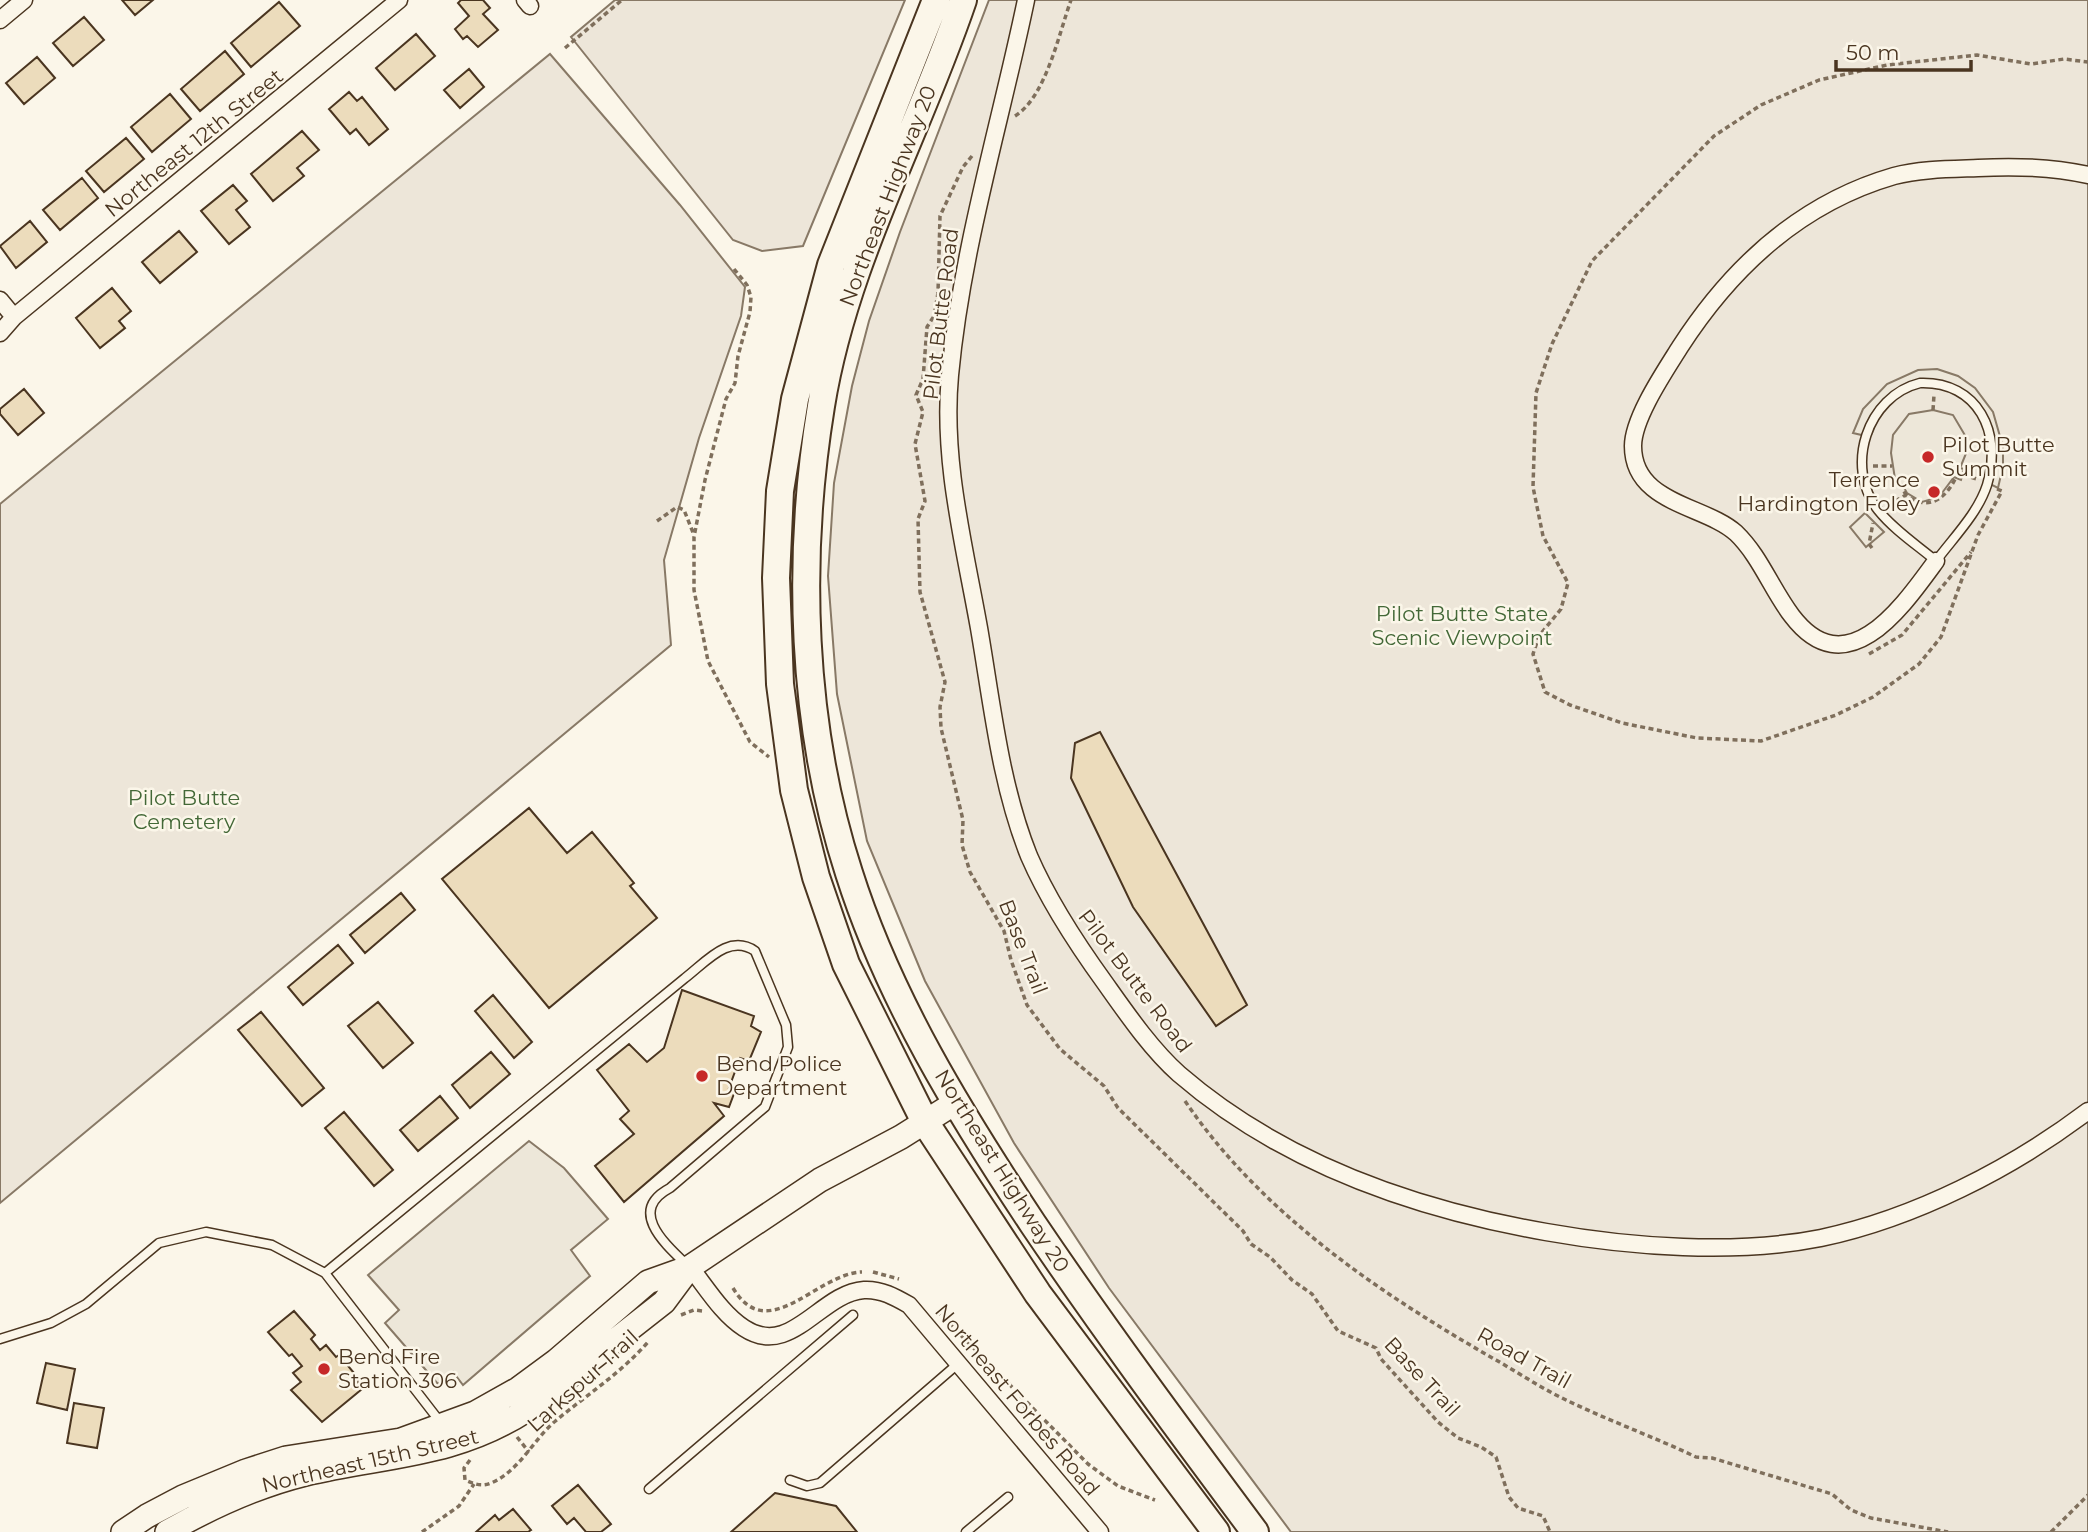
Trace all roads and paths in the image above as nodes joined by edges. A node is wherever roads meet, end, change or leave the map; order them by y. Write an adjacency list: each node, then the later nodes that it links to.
1 (24, 0): 8 (street)
2 (399, 0): 16 (street, Northeast 12th Street)
3 (622, 0): 9 (path)
4 (936, 0): 41 (main road, Northeast Highway 20)
5 (963, 0): 39 (main road, Northeast Highway 20)
6 (1026, 0): 37 (street, Pilot Butte Road)
7 (1071, 0): 11 (path)
8 (0, 20)
9 (565, 48)
10 (2088, 62): 32 (path)
11 (1023, 111)
12 (974, 155): 66 (path, Base Trail)
13 (2088, 174): 34 (street)
14 (734, 270): 31 (path)
15 (0, 300): 16 (street)
16 (14, 317): 17 (street, Northeast 12th Street)
17 (0, 333)
18 (1934, 393): 19 (path)
19 (1933, 410)
20 (1873, 466): 21 (path)
21 (1892, 466)
22 (1963, 475): 24 (path)
23 (1956, 477): 27 (path)
24 (1976, 479)
25 (1987, 483): 28 (lane); 32 (path); 34 (lane)
26 (1900, 484): 27 (path)
27 (1906, 495): 28 (path)
28 (1878, 510): 34 (lane)
29 (657, 521): 31 (path)
30 (1874, 522): 33 (path)
31 (694, 537): 36 (path)
32 (1975, 547): 35 (path)
33 (1872, 548)
34 (1936, 561)
35 (1867, 655)
36 (770, 759)
37 (1176, 1079): 38 (path); 40 (street, Pilot Butte Road); 67 (path, Road Trail)
38 (1193, 1098)
39 (955, 1103): 41 (main road, Northeast 15th Street); 65 (main road, Northeast Highway 20)
40 (2088, 1111)
41 (925, 1122): 42 (main road, Northeast 15th Street); 64 (main road, Northeast Highway 20)
42 (690, 1267): 43 (lane); 49 (street, Northeast Forbes Road); 50 (main road, Northeast 15th Street)
43 (325, 1273): 48 (lane); 50 (lane)
44 (705, 1312): 46 (path)
45 (853, 1315): 56 (lane)
46 (678, 1318)
47 (657, 1335): 52 (path, Larkspur Trail)
48 (0, 1339)
49 (960, 1362): 54 (lane); 63 (street, Northeast Forbes Road)
50 (445, 1434): 59 (main road, Northeast 15th Street); 60 (main road, Northeast 15th Street)
51 (508, 1441): 52 (path)
52 (529, 1452): 55 (path, Larkspur Trail)
53 (474, 1457): 55 (path)
54 (790, 1480)
55 (474, 1483): 61 (path)
56 (649, 1489)
57 (2088, 1495): 68 (path)
58 (1008, 1497): 62 (lane)
59 (123, 1532)
60 (167, 1532)
61 (422, 1532)
62 (966, 1532)
63 (1100, 1532)
64 (1216, 1532)
65 (1255, 1532)
66 (1550, 1532)
67 (1948, 1532)
68 (2051, 1532)

